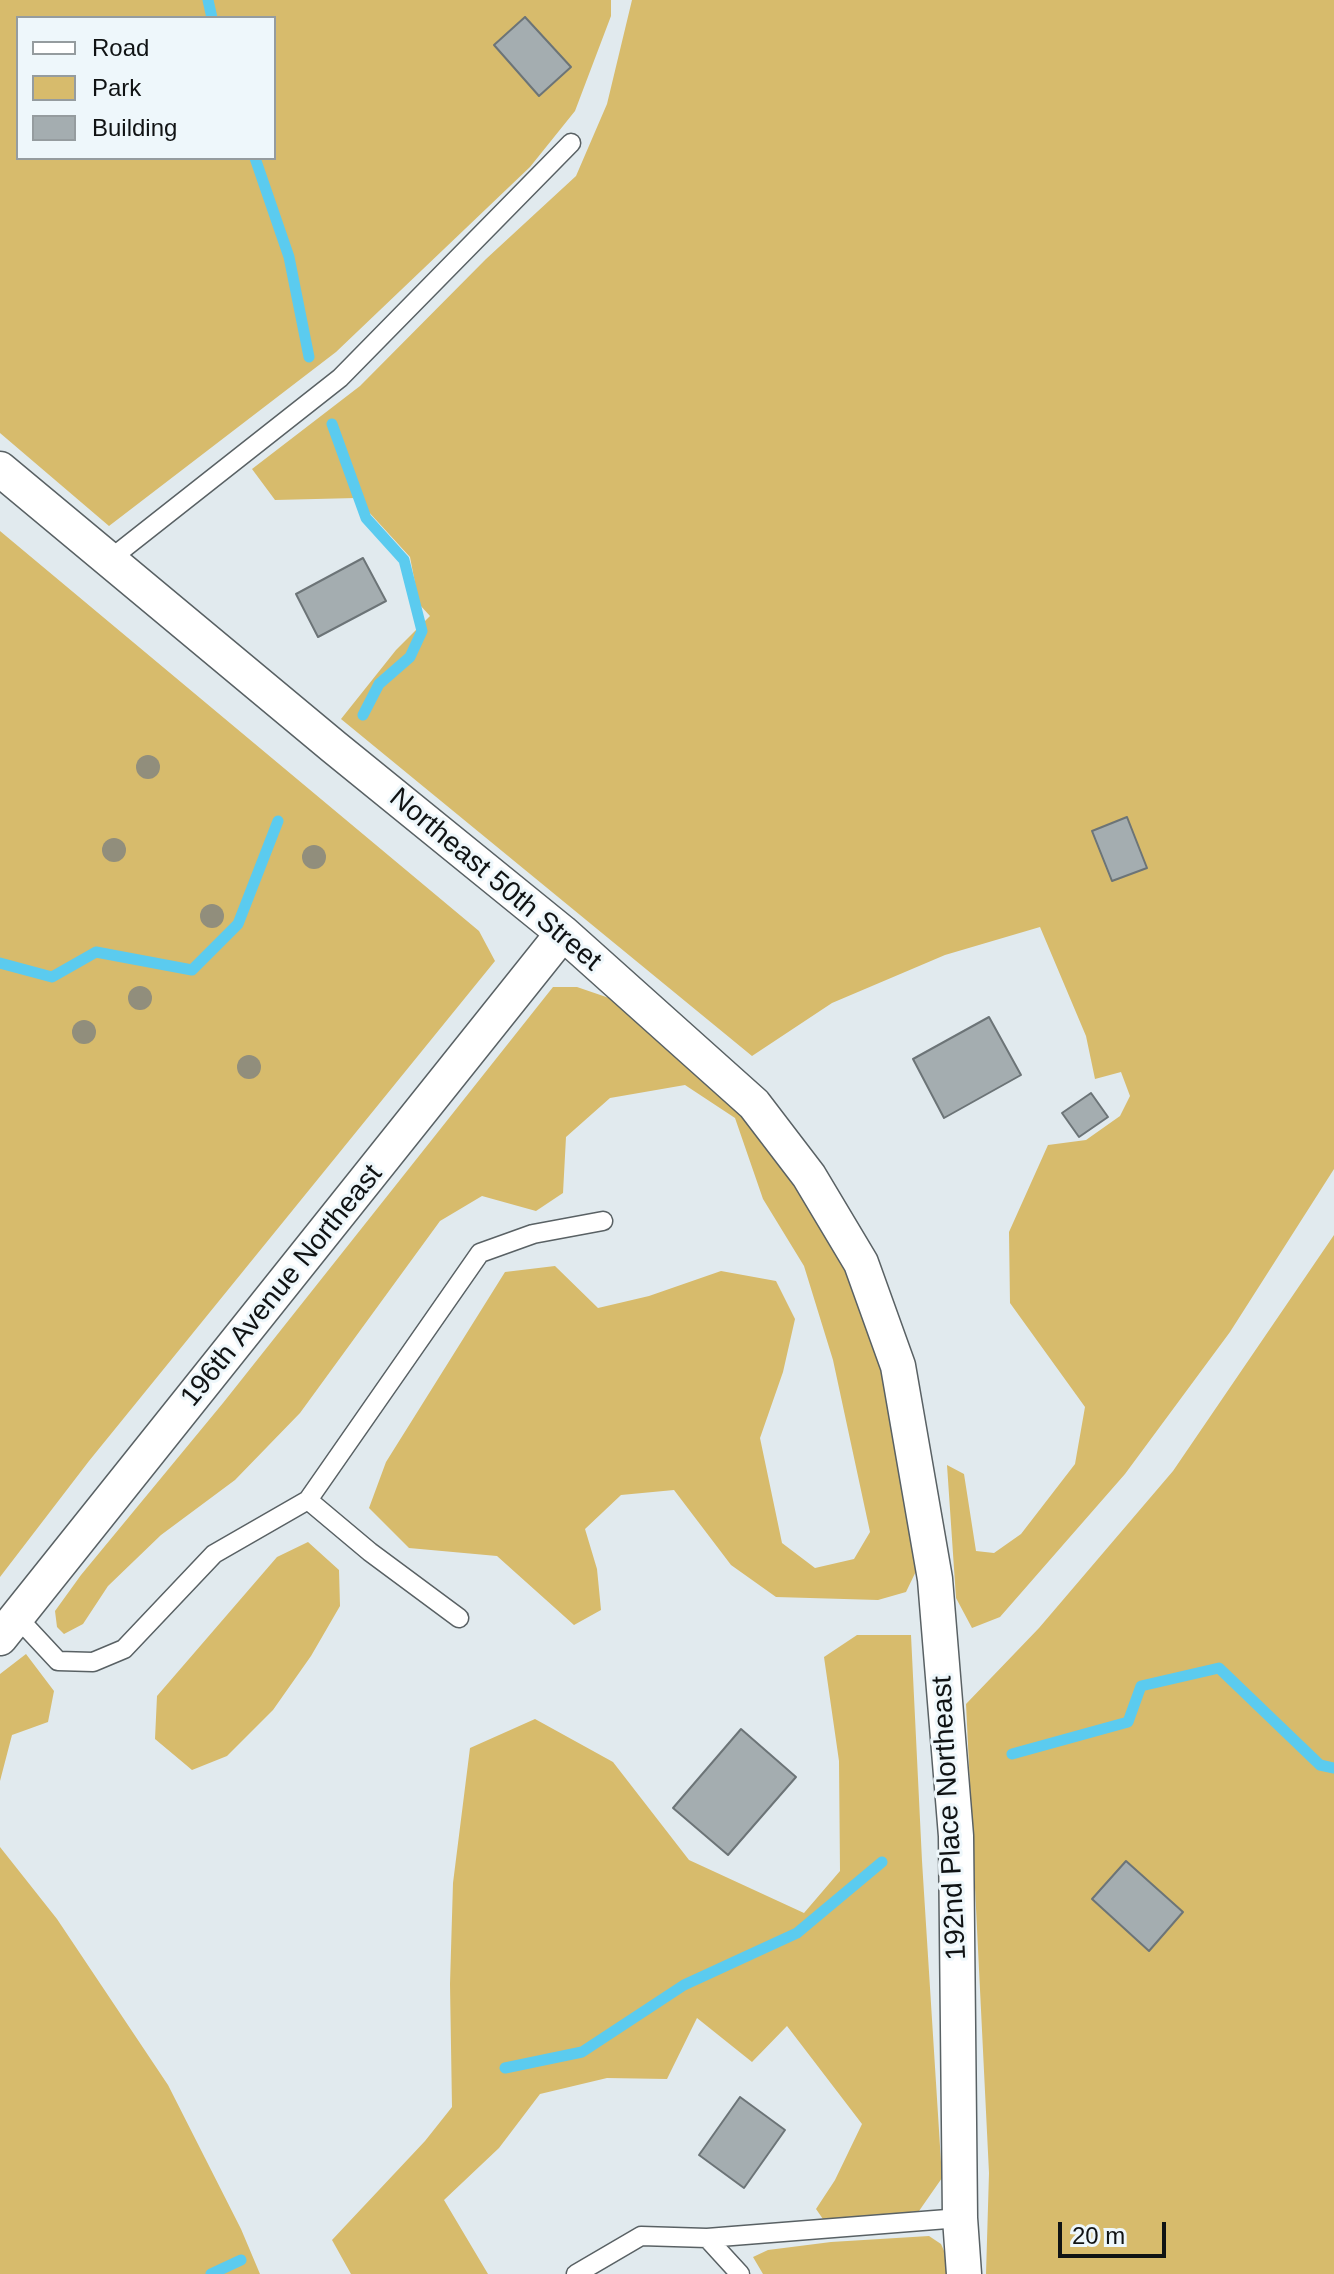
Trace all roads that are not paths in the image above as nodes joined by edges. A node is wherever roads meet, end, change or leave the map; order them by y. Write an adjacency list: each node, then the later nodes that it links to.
1 (571, 143): 3 (lane)
2 (0, 469): 3 (street, Northeast 50th Street)
3 (109, 560): 4 (street, Northeast 50th Street)
4 (563, 933): 6 (street, Northeast 50th Street); 9 (street, 196th Avenue Northeast)
5 (603, 1221): 7 (lane)
6 (898, 1366): 10 (street, 192nd Place Northeast)
7 (308, 1500): 8 (lane); 9 (lane)
8 (459, 1618)
9 (8, 1628)
10 (960, 2218): 11 (lane); 14 (street, 192nd Place Northeast)
11 (707, 2238): 12 (lane); 13 (lane)
12 (576, 2274)
13 (740, 2274)
14 (964, 2274)

